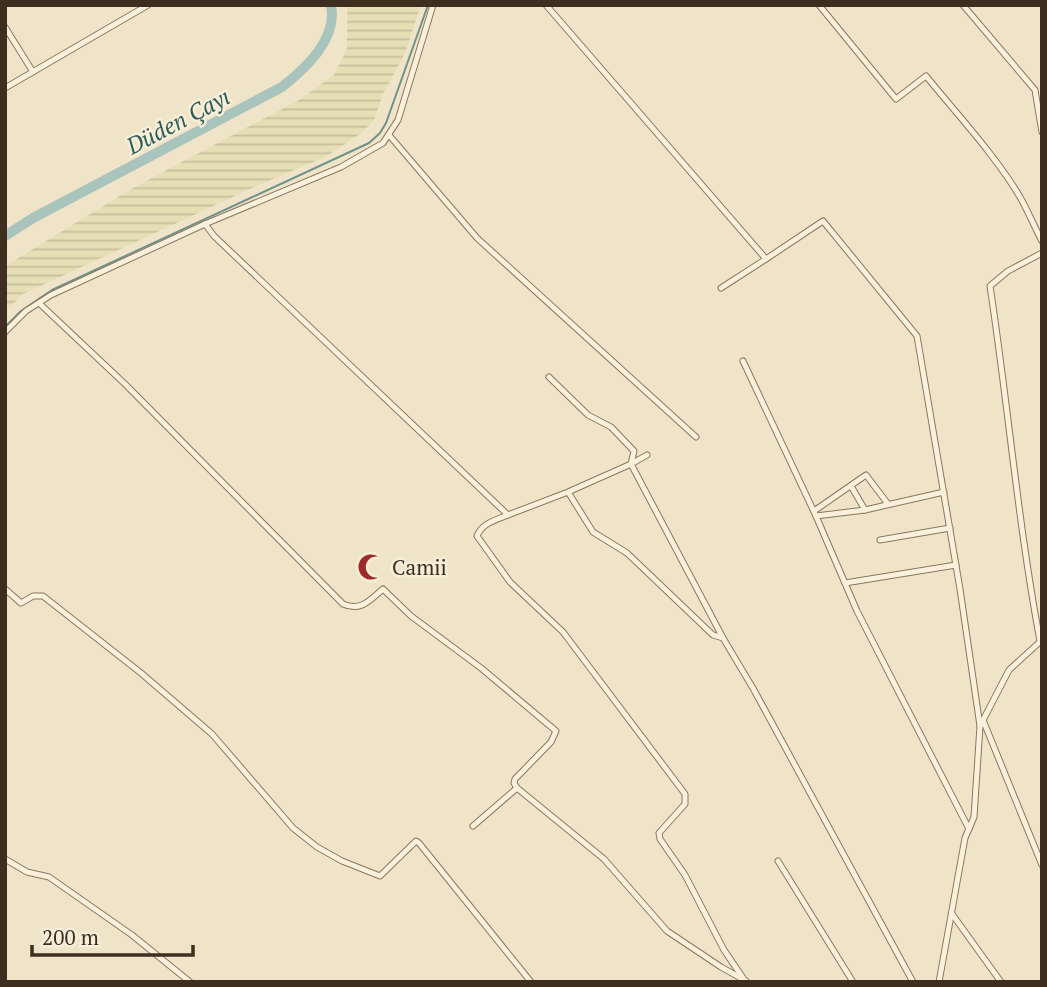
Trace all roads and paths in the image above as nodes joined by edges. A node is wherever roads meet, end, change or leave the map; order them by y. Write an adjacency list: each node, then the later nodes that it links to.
1 (148, 5): 7 (street)
2 (433, 5): 10 (street)
3 (546, 5): 14 (street)
4 (819, 5): 12 (street)
5 (962, 5): 9 (street)
6 (5, 27): 7 (street)
7 (33, 72): 8 (street)
8 (5, 88)
9 (1042, 132)
10 (389, 135): 11 (street); 20 (street)
11 (205, 224): 16 (street); 29 (street)
12 (1042, 241)
13 (1042, 253): 36 (street)
14 (766, 259): 15 (street); 25 (street)
15 (721, 288)
16 (39, 303): 17 (street); 38 (street)
17 (5, 332)
18 (743, 361): 28 (street)
19 (549, 377): 22 (street)
20 (696, 437)
21 (647, 456): 22 (street)
22 (631, 464): 24 (street); 35 (street)
23 (851, 486): 26 (street); 27 (street); 28 (street)
24 (568, 492): 29 (street); 35 (street)
25 (944, 492): 26 (street); 30 (street)
26 (888, 505): 27 (street)
27 (864, 510): 28 (street)
28 (815, 514): 33 (street)
29 (508, 515): 45 (street)
30 (950, 528): 31 (street); 32 (street)
31 (880, 540)
32 (956, 565): 33 (street); 37 (street)
33 (845, 583): 40 (street)
34 (5, 589): 47 (street)
35 (723, 638): 49 (street)
36 (1041, 640): 37 (street)
37 (981, 723): 40 (street); 43 (street)
38 (517, 788): 39 (street); 45 (street)
39 (473, 825)
40 (968, 829): 44 (street)
41 (5, 859): 46 (street)
42 (778, 860): 48 (street)
43 (1042, 865)
44 (952, 914): 50 (street); 51 (street)
45 (746, 981)
46 (190, 982)
47 (531, 982)
48 (853, 982)
49 (913, 982)
50 (939, 982)
51 (1002, 982)

